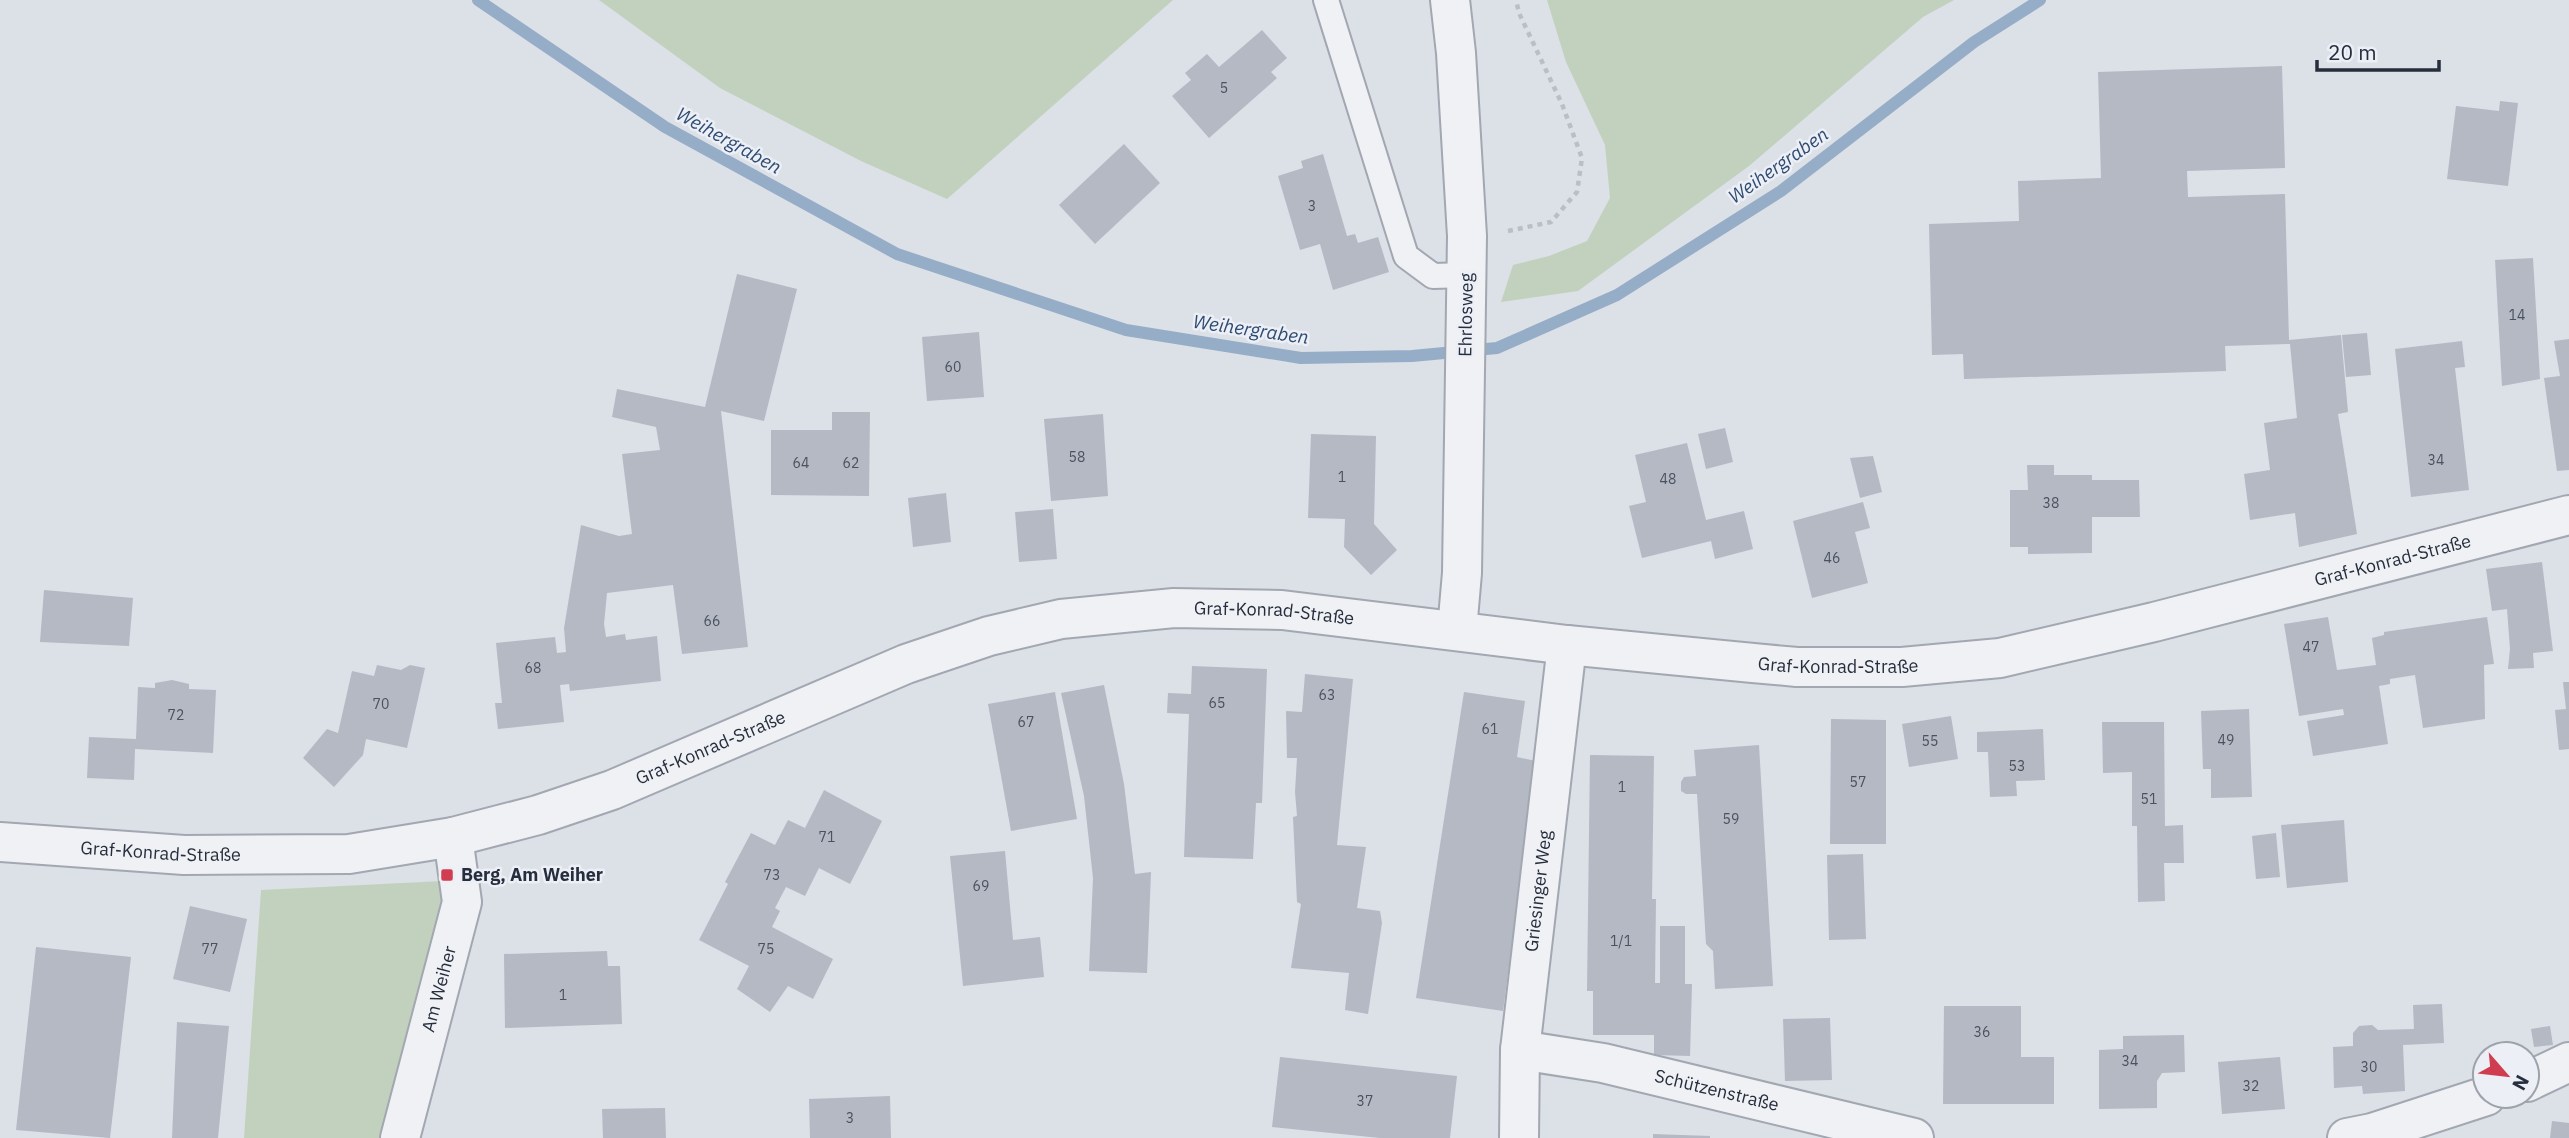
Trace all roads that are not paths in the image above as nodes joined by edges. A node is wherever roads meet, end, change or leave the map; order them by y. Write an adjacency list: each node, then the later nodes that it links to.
1 (1326, 0): 3 (lane)
2 (1450, 0): 3 (street, Ehrlosweg)
3 (1466, 292): 5 (street, Ehrlosweg)
4 (2569, 515): 6 (street, Graf-Konrad-Straße)
5 (1457, 630): 6 (street, Graf-Konrad-Straße); 7 (street, Graf-Konrad-Straße)
6 (1567, 645): 9 (street, Griesinger Weg)
7 (453, 837): 8 (street, Graf-Konrad-Straße); 13 (street, Am Weiher)
8 (0, 842)
9 (1520, 1050): 14 (street, Griesinger Weg); 15 (street, Schützenstraße)
10 (2569, 1062): 11 (street)
11 (2541, 1075)
12 (2471, 1101): 16 (street)
13 (400, 1138)
14 (1518, 1138)
15 (1914, 1138)
16 (2347, 1138)

